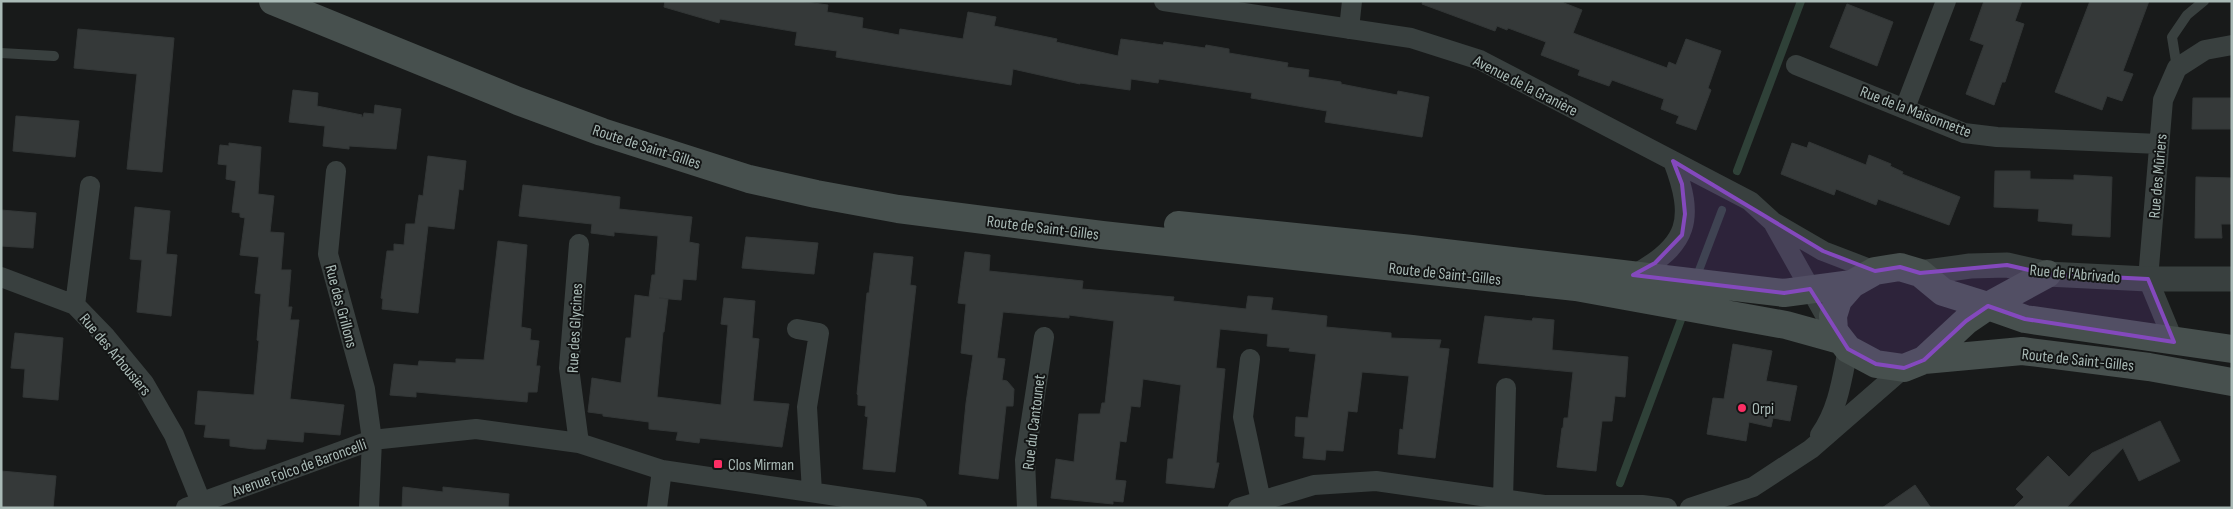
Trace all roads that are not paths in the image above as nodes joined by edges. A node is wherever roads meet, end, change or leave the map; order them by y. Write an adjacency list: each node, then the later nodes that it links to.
1 (273, 1): 33 (main road, Route de Saint-Gilles)
2 (312, 1): 22 (main road, Route de Saint-Gilles)
3 (1164, 1): 7 (street, Avenue de la Granière)
4 (1352, 1): 7 (street)
5 (1946, 1): 13 (street)
6 (2204, 1): 12 (lane)
7 (1349, 29): 15 (street, Avenue de la Granière)
8 (2232, 45): 12 (street)
9 (1, 53): 10 (lane)
10 (54, 56)
11 (1796, 65): 13 (street, Rue de la Maisonnette)
12 (2177, 68): 14 (street, Rue des Mûriers)
13 (1905, 108): 14 (street, Rue de la Maisonnette)
14 (2159, 144): 25 (street, Rue des Mûriers)
15 (1673, 161): 18 (street, Avenue de la Granière); 22 (street)
16 (336, 171): 40 (street, Rue des Grillons)
17 (90, 186): 29 (street)
18 (1773, 222): 24 (street, Avenue de la Granière); 27 (street, Avenue de la Granière)
19 (579, 244): 41 (street, Rue des Glycines)
20 (1920, 273): 21 (street, Rue de l'Abrivado); 24 (main road); 28 (main road)
21 (2047, 274): 25 (street, Rue de l'Abrivado); 30 (main road)
22 (1634, 275): 27 (main road, Route de Saint-Gilles)
23 (1, 277): 29 (street, Rue des Arbousiers)
24 (1864, 277): 27 (main road, Route de Saint-Gilles); 33 (main road)
25 (2148, 279): 26 (street, Rue de l'Abrivado); 34 (street, Rue des Mûriers)
26 (2232, 279)
27 (1810, 289): 33 (street, Avenue de la Granière)
28 (1944, 292): 30 (main road, Route de Saint-Gilles); 37 (main road)
29 (75, 304): 47 (street, Rue des Arbousiers)
30 (1988, 306): 34 (main road, Route de Saint-Gilles); 37 (main road)
31 (797, 329): 44 (street)
32 (1044, 338): 52 (street, Rue du Cantounet)
33 (1841, 340): 37 (main road); 42 (street)
34 (2174, 342): 35 (main road, Route de Saint-Gilles)
35 (2232, 349)
36 (1250, 359): 45 (street)
37 (1921, 360): 38 (main road, Route de Saint-Gilles); 42 (street)
38 (2232, 382)
39 (1506, 388): 46 (street)
40 (372, 440): 41 (street, Avenue Folco de Baroncelli); 47 (street, Avenue Folco de Baroncelli); 49 (street, Rue des Grillons)
41 (579, 443): 43 (street, Avenue Folco de Baroncelli)
42 (1811, 449): 55 (street)
43 (662, 470): 44 (street, Avenue Folco de Baroncelli); 50 (street)
44 (812, 492): 48 (street, Avenue Folco de Baroncelli)
45 (1261, 501): 46 (street); 53 (street)
46 (1501, 503): 54 (street)
47 (193, 505)
48 (878, 505): 51 (street, Avenue Folco de Baroncelli)
49 (370, 508)
50 (657, 508)
51 (917, 508)
52 (1027, 508)
53 (1238, 508)
54 (1667, 508)
55 (1690, 508)

